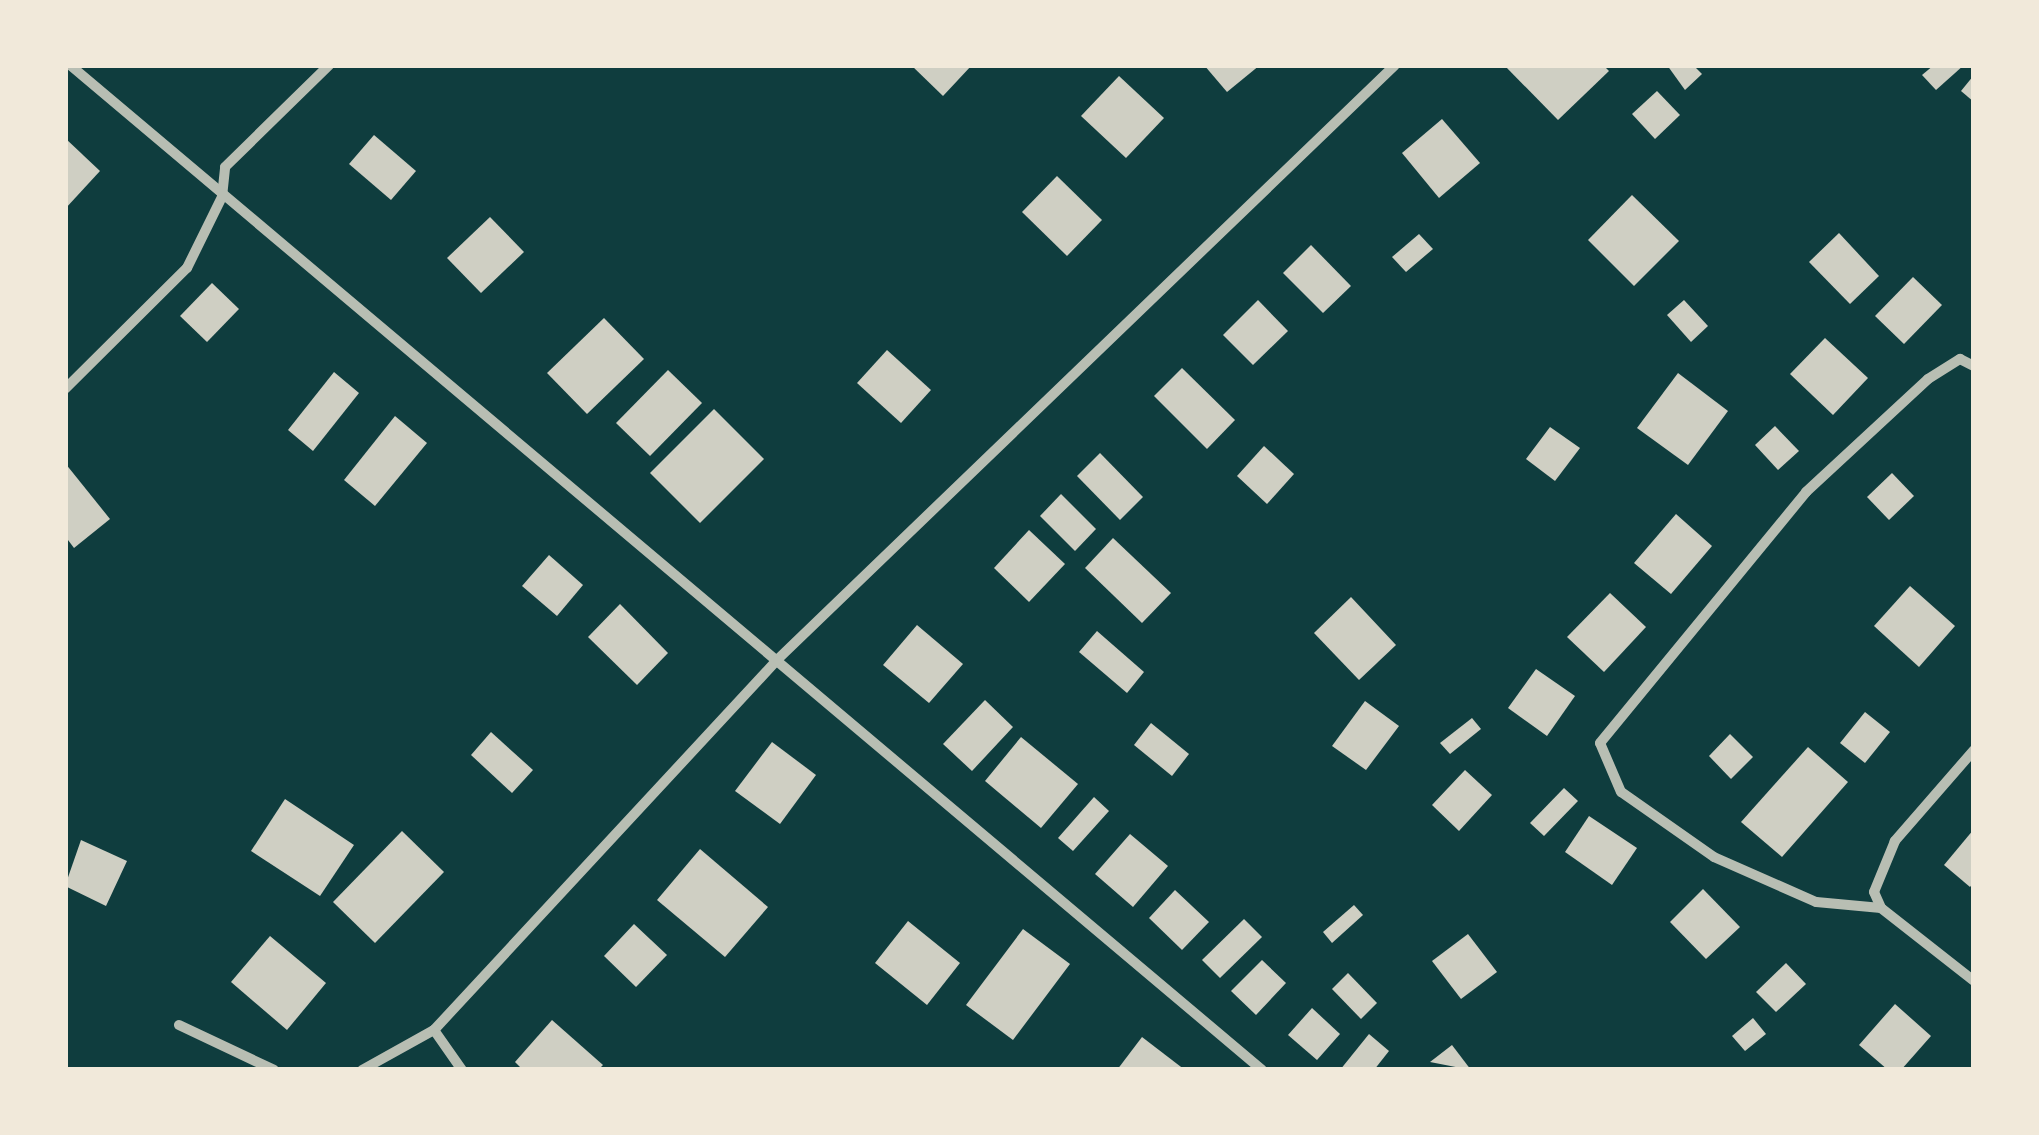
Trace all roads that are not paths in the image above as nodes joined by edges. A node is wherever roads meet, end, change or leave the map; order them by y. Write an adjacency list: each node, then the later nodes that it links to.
1 (70, 65): 4 (street)
2 (329, 65): 4 (street)
3 (1395, 65): 7 (street)
4 (222, 197): 6 (street); 7 (street)
5 (1974, 366): 9 (street)
6 (65, 389)
7 (778, 658): 12 (street); 16 (street)
8 (1974, 750): 9 (street)
9 (1881, 908): 10 (street)
10 (1974, 981)
11 (179, 1025): 13 (street)
12 (434, 1030): 14 (street); 15 (street)
13 (274, 1070)
14 (362, 1070)
15 (462, 1070)
16 (1262, 1070)

